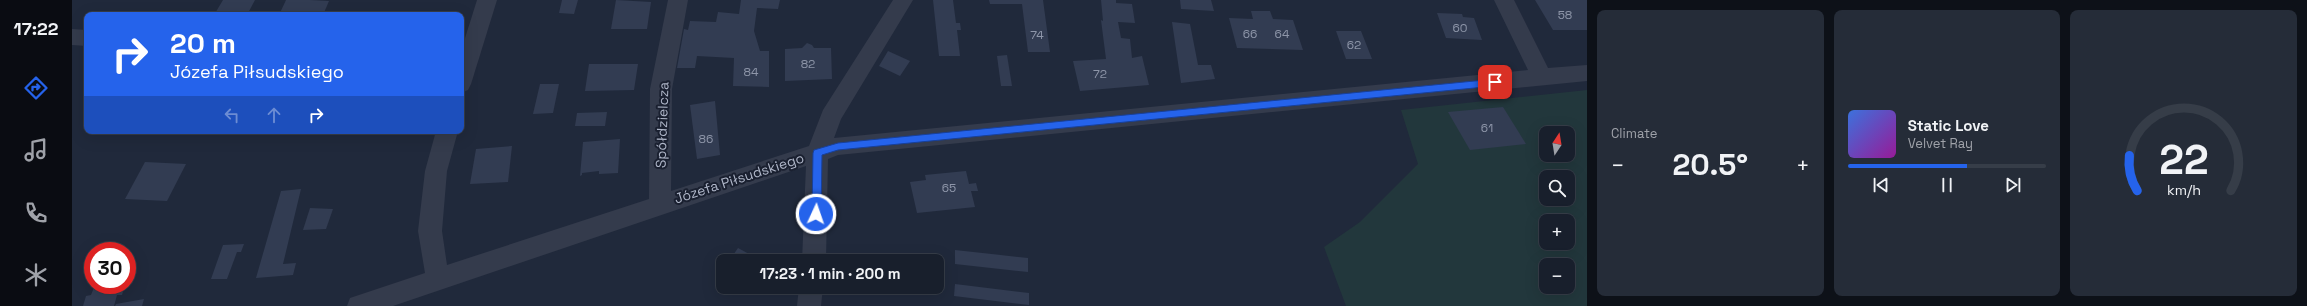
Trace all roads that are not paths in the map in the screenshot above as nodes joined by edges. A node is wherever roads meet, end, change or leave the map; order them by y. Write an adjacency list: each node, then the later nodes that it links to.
1 (487, 0): 8 (street)
2 (678, 0): 12 (street, Spółdzielcza)
3 (903, 0): 11 (street)
4 (1504, 0): 9 (street)
5 (72, 37): 6 (street)
6 (84, 38)
7 (1587, 73): 9 (street, Józefa Piłsudskiego)
8 (464, 74)
9 (1542, 78): 11 (street, Józefa Piłsudskiego)
10 (446, 134): 14 (street)
11 (818, 153): 12 (street, Józefa Piłsudskiego); 13 (street)
12 (660, 204): 14 (street, Józefa Piłsudskiego)
13 (814, 254)
14 (438, 280): 16 (street, Józefa Piłsudskiego)
15 (810, 294): 17 (street)
16 (359, 306)
17 (809, 306)

